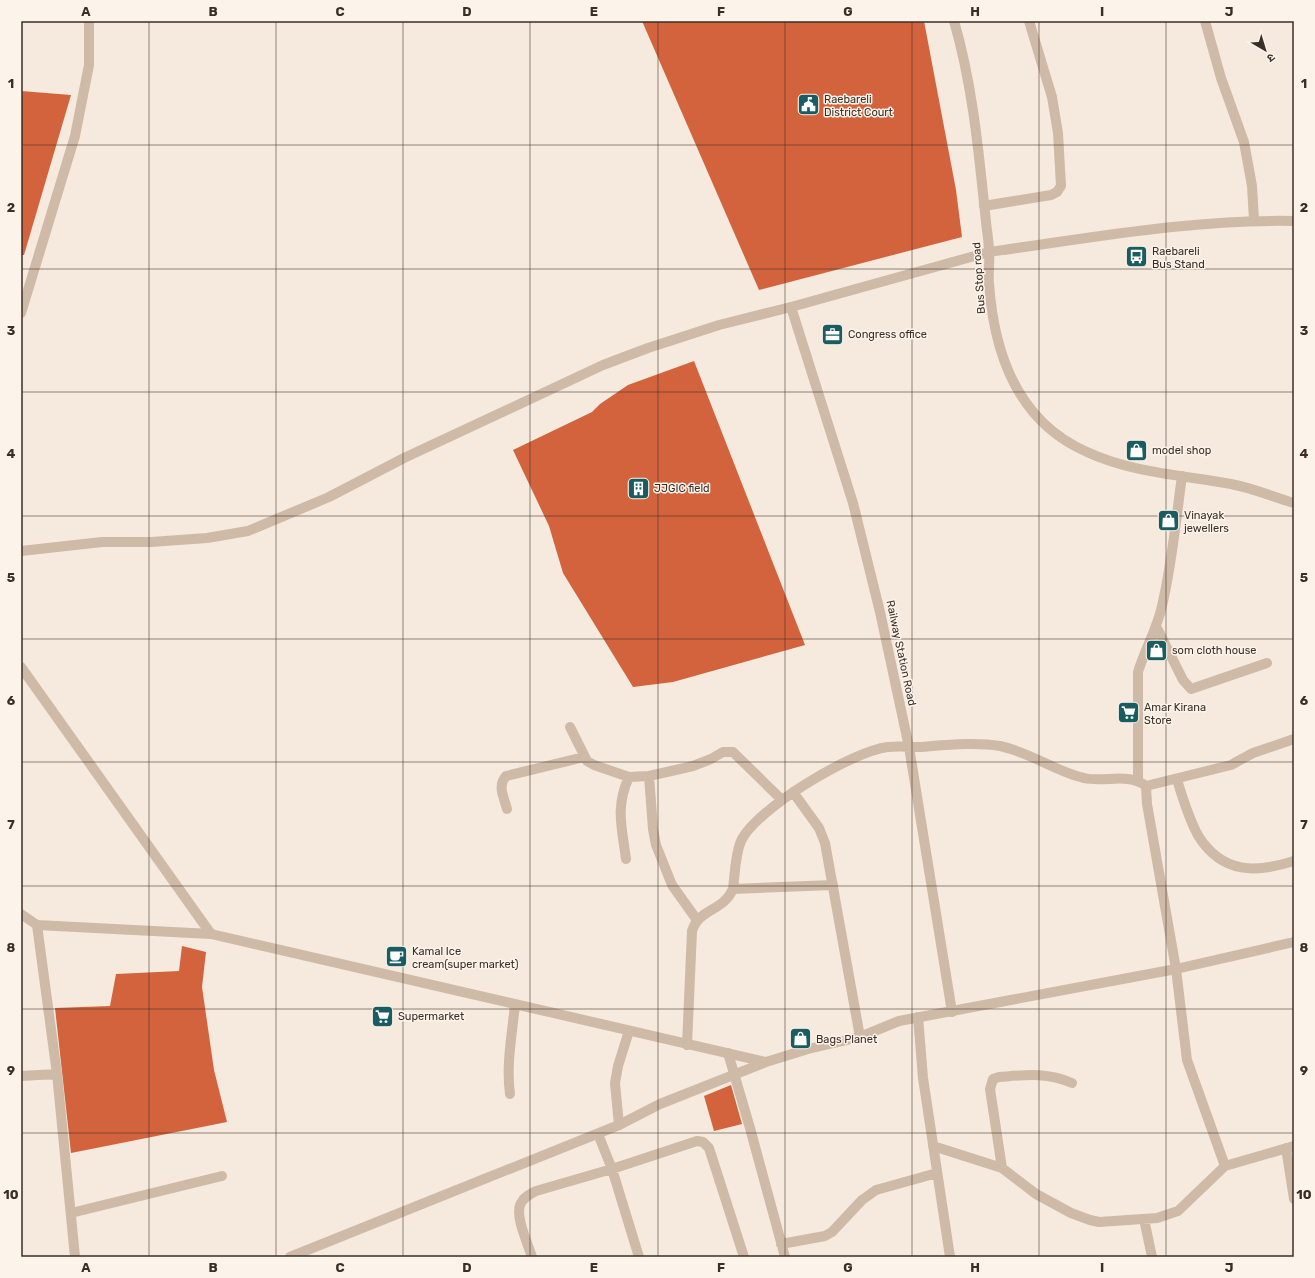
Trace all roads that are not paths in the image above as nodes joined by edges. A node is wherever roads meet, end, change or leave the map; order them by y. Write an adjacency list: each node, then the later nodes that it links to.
1 (89, 21): 10 (street)
2 (954, 21): 5 (street, Bus Stop road)
3 (1029, 21): 5 (street)
4 (1205, 21): 6 (street)
5 (984, 206): 8 (street, Bus Stop road)
6 (1254, 220): 7 (street); 8 (street)
7 (1294, 221)
8 (989, 252): 9 (street); 11 (street, Bus Stop road)
9 (791, 307): 13 (street); 19 (street, Railway Station Road)
10 (21, 313)
11 (1182, 476): 12 (street, Bus Stop road); 14 (street)
12 (1294, 503)
13 (21, 551)
14 (1157, 628): 15 (street); 24 (street)
15 (1267, 663)
16 (21, 667): 35 (street)
17 (570, 727): 20 (street)
18 (1294, 739): 23 (street)
19 (909, 747): 24 (street); 25 (street); 39 (street, Railway Station Road)
20 (584, 757): 22 (street); 27 (street)
21 (649, 776): 22 (street); 26 (street); 33 (street)
22 (629, 777): 28 (street)
23 (1176, 780): 24 (street); 29 (street)
24 (1142, 783): 37 (street)
25 (792, 792): 26 (street); 30 (street)
26 (782, 800): 31 (street)
27 (507, 809)
28 (626, 859)
29 (1294, 861)
30 (833, 885): 31 (street); 42 (street)
31 (733, 889): 33 (street)
32 (21, 914): 34 (street)
33 (698, 920): 43 (street)
34 (37, 925): 35 (street); 46 (street)
35 (211, 934): 38 (street)
36 (1294, 942): 37 (street)
37 (1176, 969): 39 (street); 55 (street)
38 (515, 1005): 41 (street); 50 (street)
39 (952, 1012): 40 (street)
40 (918, 1017): 42 (street); 53 (street)
41 (629, 1031): 43 (street); 51 (street)
42 (860, 1036): 45 (street)
43 (687, 1044): 44 (street)
44 (728, 1053): 45 (street); 47 (street)
45 (766, 1062): 47 (street)
46 (56, 1074): 48 (street); 61 (street)
47 (735, 1075): 51 (street); 63 (street)
48 (21, 1076)
49 (1072, 1083): 56 (street)
50 (510, 1094)
51 (619, 1126): 52 (street)
52 (598, 1134): 57 (street); 65 (street)
53 (933, 1146): 56 (street); 58 (street)
54 (1290, 1147): 55 (street); 60 (street)
55 (1225, 1166): 62 (street)
56 (1002, 1168): 62 (street)
57 (612, 1170): 66 (street); 67 (street); 68 (street)
58 (937, 1173): 63 (street); 70 (street)
59 (222, 1176): 61 (street)
60 (1294, 1199)
61 (71, 1213): 64 (street)
62 (1144, 1219): 71 (street)
63 (782, 1244): 69 (street)
64 (75, 1257)
65 (290, 1257)
66 (532, 1257)
67 (639, 1257)
68 (744, 1257)
69 (785, 1257)
70 (950, 1257)
71 (1152, 1257)

